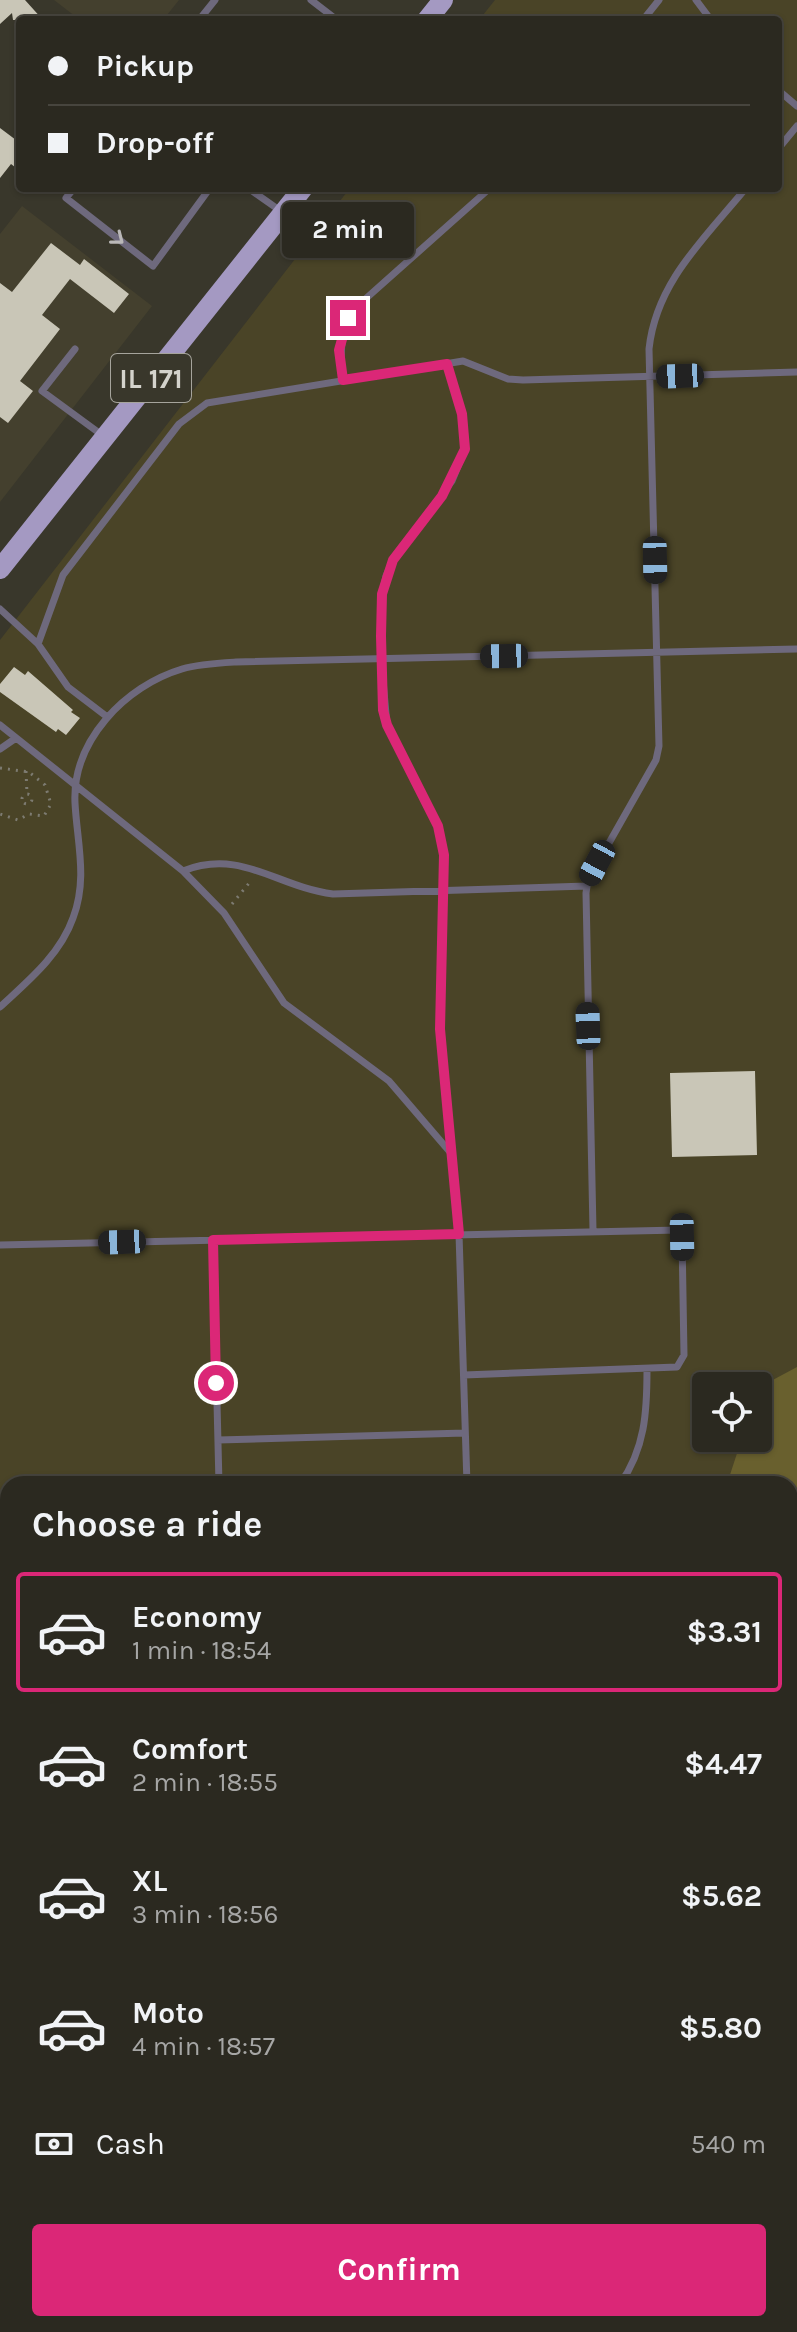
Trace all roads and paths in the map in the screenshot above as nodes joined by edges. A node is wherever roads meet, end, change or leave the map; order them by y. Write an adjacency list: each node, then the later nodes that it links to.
1 (215, 0): 5 (lane)
2 (311, 0): 6 (lane)
3 (443, 0): 7 (main road)
4 (659, 0): 8 (lane)
5 (202, 16)
6 (332, 16)
7 (430, 16)
8 (646, 16)
9 (797, 126): 10 (lane)
10 (782, 144)
11 (71, 192): 12 (lane, one-way to 12)
12 (207, 192)
13 (254, 192): 17 (lane)
14 (300, 192): 17 (main road, IL 171)
15 (486, 192): 22 (lane)
16 (743, 192): 21 (lane)
17 (284, 214): 23 (main road, IL 171)
18 (75, 349): 23 (lane)
19 (447, 364): 21 (lane); 22 (lane); 29 (lane)
20 (797, 372): 21 (lane)
21 (650, 376): 28 (lane)
22 (343, 380): 26 (lane)
23 (104, 436): 24 (main road, IL 171)
24 (0, 569)
25 (0, 609): 26 (lane)
26 (38, 644): 30 (lane)
27 (797, 649): 28 (lane)
28 (658, 652): 29 (lane); 41 (lane)
29 (381, 658): 30 (lane); 42 (lane)
30 (106, 716): 36 (lane)
31 (0, 725): 32 (lane)
32 (16, 738): 33 (lane); 36 (lane)
33 (0, 749)
34 (0, 768): 35 (path)
35 (26, 771): 38 (path); 38 (path)
36 (75, 785): 40 (lane); 44 (lane)
37 (0, 814): 38 (path)
38 (29, 814)
39 (260, 870): 40 (lane); 42 (lane); 43 (path)
40 (183, 871): 43 (lane)
41 (587, 886): 42 (lane); 46 (lane)
42 (444, 890): 45 (lane)
43 (224, 913): 45 (lane)
44 (0, 1007)
45 (451, 1154): 47 (lane)
46 (593, 1230): 47 (lane); 50 (lane)
47 (459, 1234): 48 (lane); 51 (lane)
48 (213, 1240): 49 (lane); 53 (lane)
49 (0, 1245)
50 (647, 1370): 51 (lane); 56 (lane)
51 (464, 1375): 52 (lane)
52 (465, 1433): 53 (lane); 55 (lane)
53 (218, 1440): 54 (lane)
54 (219, 1476)
55 (467, 1476)
56 (626, 1476)

